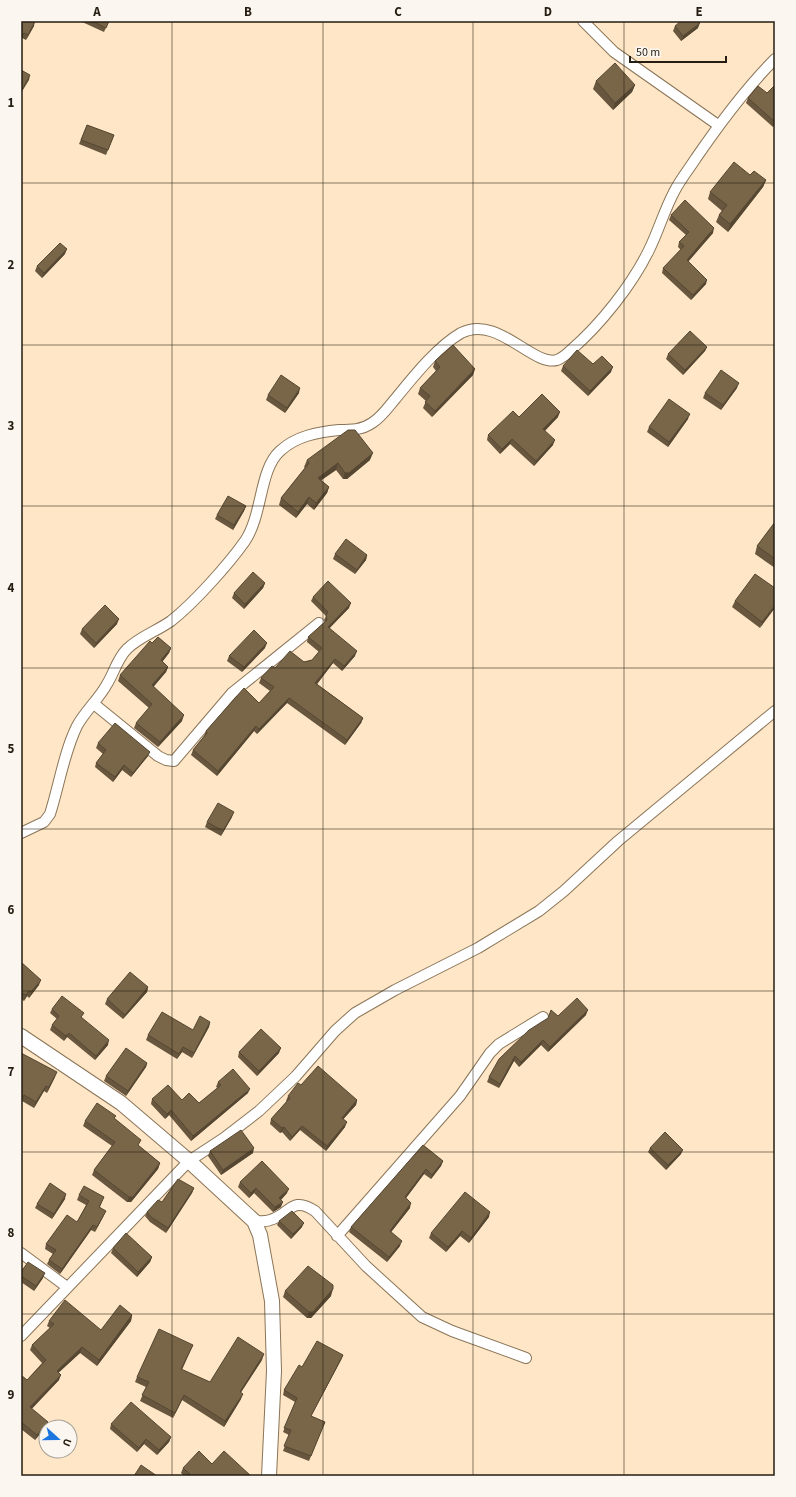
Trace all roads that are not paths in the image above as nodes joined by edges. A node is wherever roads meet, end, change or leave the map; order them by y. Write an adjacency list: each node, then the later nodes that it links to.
1 (583, 21): 3 (street)
2 (775, 60): 3 (street)
3 (718, 125): 5 (street)
4 (319, 623): 5 (street)
5 (94, 704): 7 (street)
6 (775, 711): 10 (street)
7 (21, 833)
8 (543, 1017): 12 (street)
9 (21, 1036): 10 (street)
10 (189, 1161): 11 (street); 14 (street)
11 (254, 1221): 12 (street); 17 (street)
12 (338, 1236): 16 (street)
13 (21, 1253): 14 (street)
14 (67, 1287): 15 (street)
15 (21, 1336)
16 (526, 1358)
17 (269, 1476)

